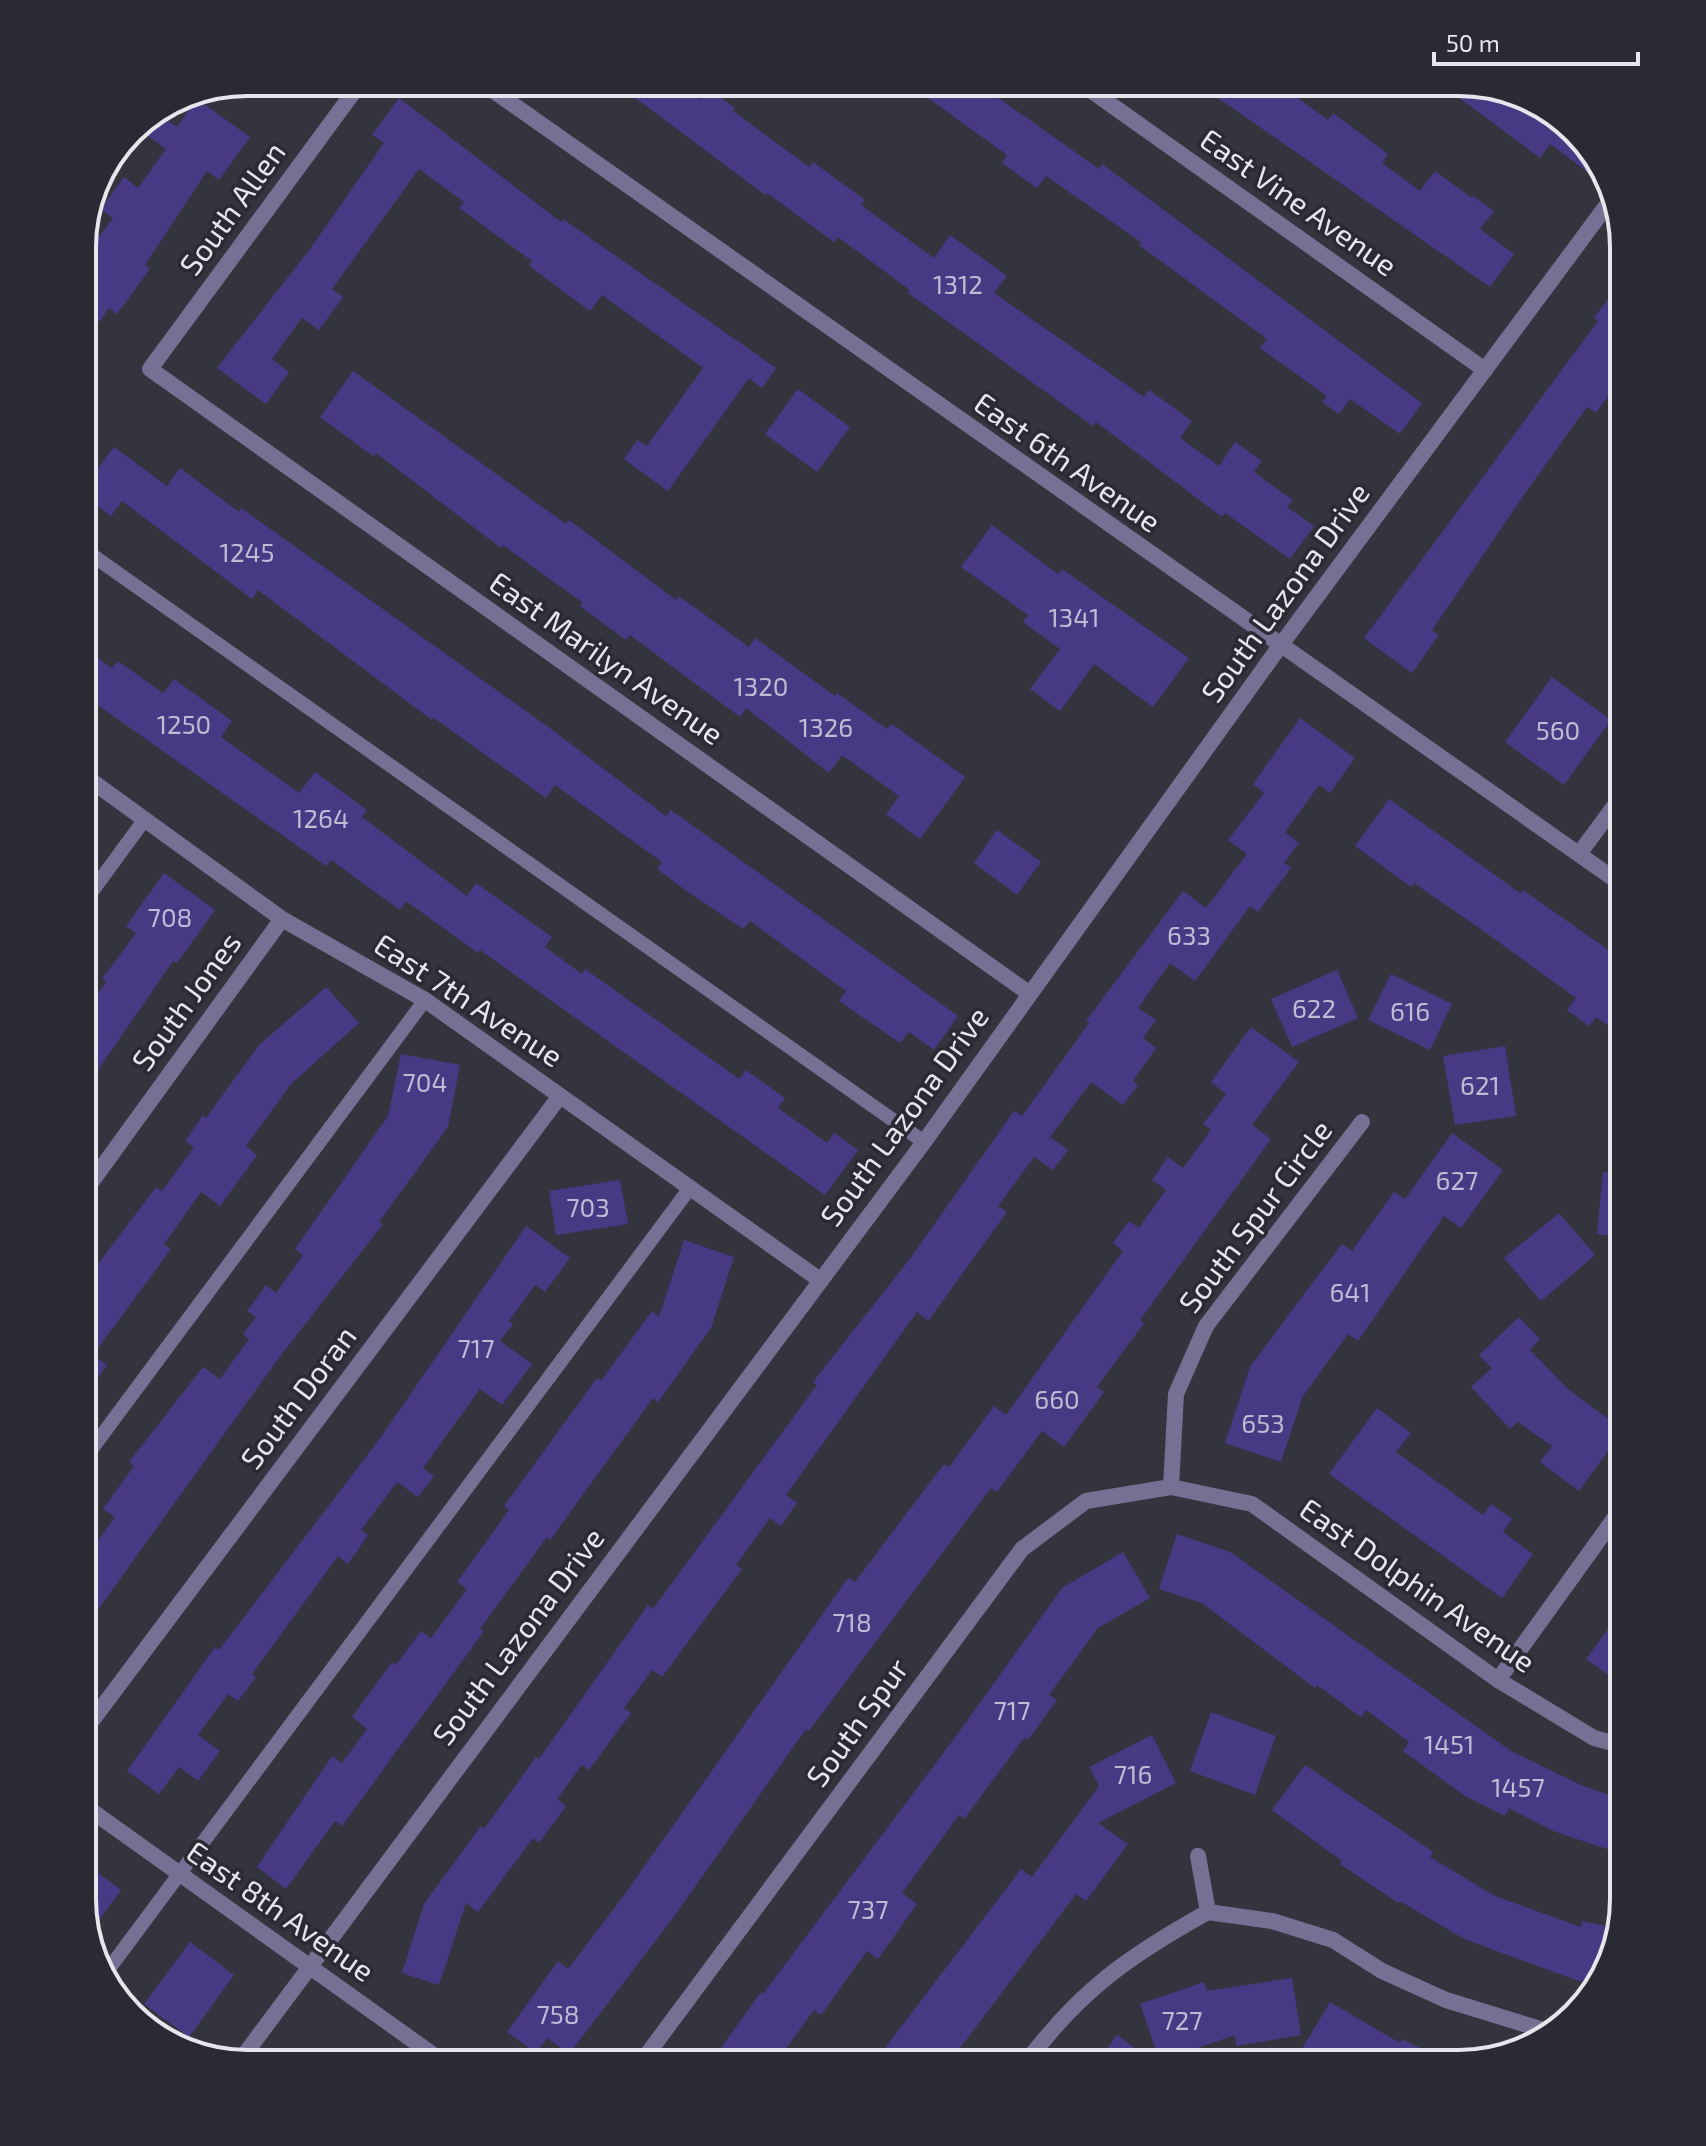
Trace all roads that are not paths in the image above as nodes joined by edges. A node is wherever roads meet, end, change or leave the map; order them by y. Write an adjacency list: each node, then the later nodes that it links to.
1 (351, 96): 5 (street, South Allen)
2 (501, 96): 8 (street, East 6th Avenue)
3 (1099, 96): 6 (street, East Vine Avenue)
4 (1605, 208): 6 (street, South Lazona Drive)
5 (150, 369): 16 (street, East Marilyn Avenue)
6 (1485, 370): 8 (street, South Lazona Drive)
7 (96, 558): 20 (lane)
8 (1280, 646): 12 (street, East 6th Avenue); 16 (street, South Lazona Drive)
9 (96, 784): 11 (street, East 7th Avenue)
10 (1610, 812): 12 (street)
11 (145, 819): 14 (lane); 15 (street, East 7th Avenue)
12 (1579, 854): 13 (street, East 6th Avenue)
13 (1610, 876)
14 (96, 886)
15 (282, 919): 17 (street, East 7th Avenue); 21 (street, South Jones)
16 (1030, 994): 20 (street, South Lazona Drive)
17 (425, 1000): 18 (street, East 7th Avenue); 24 (lane)
18 (560, 1096): 22 (street, East 7th Avenue); 28 (street, South Doran)
19 (1362, 1122): 25 (street, South Spur Circle)
20 (924, 1142): 23 (street, South Lazona Drive)
21 (96, 1176)
22 (690, 1188): 23 (street, East 7th Avenue); 32 (lane)
23 (820, 1280): 35 (street, South Lazona Drive)
24 (96, 1443)
25 (1171, 1487): 27 (street, East Dolphin Avenue); 39 (street, South Spur)
26 (1610, 1524): 27 (street)
27 (1498, 1680): 29 (street, East Dolphin Avenue)
28 (96, 1715)
29 (1610, 1742)
30 (96, 1814): 32 (street, East 8th Avenue)
31 (1198, 1856): 33 (street)
32 (178, 1874): 34 (lane); 35 (street, East 8th Avenue)
33 (1208, 1912): 36 (street); 40 (street)
34 (112, 1965)
35 (309, 1967): 37 (street, South Lazona Drive); 38 (street, East 8th Avenue)
36 (1536, 2028)
37 (248, 2050)
38 (424, 2050)
39 (650, 2050)
40 (1035, 2050)

